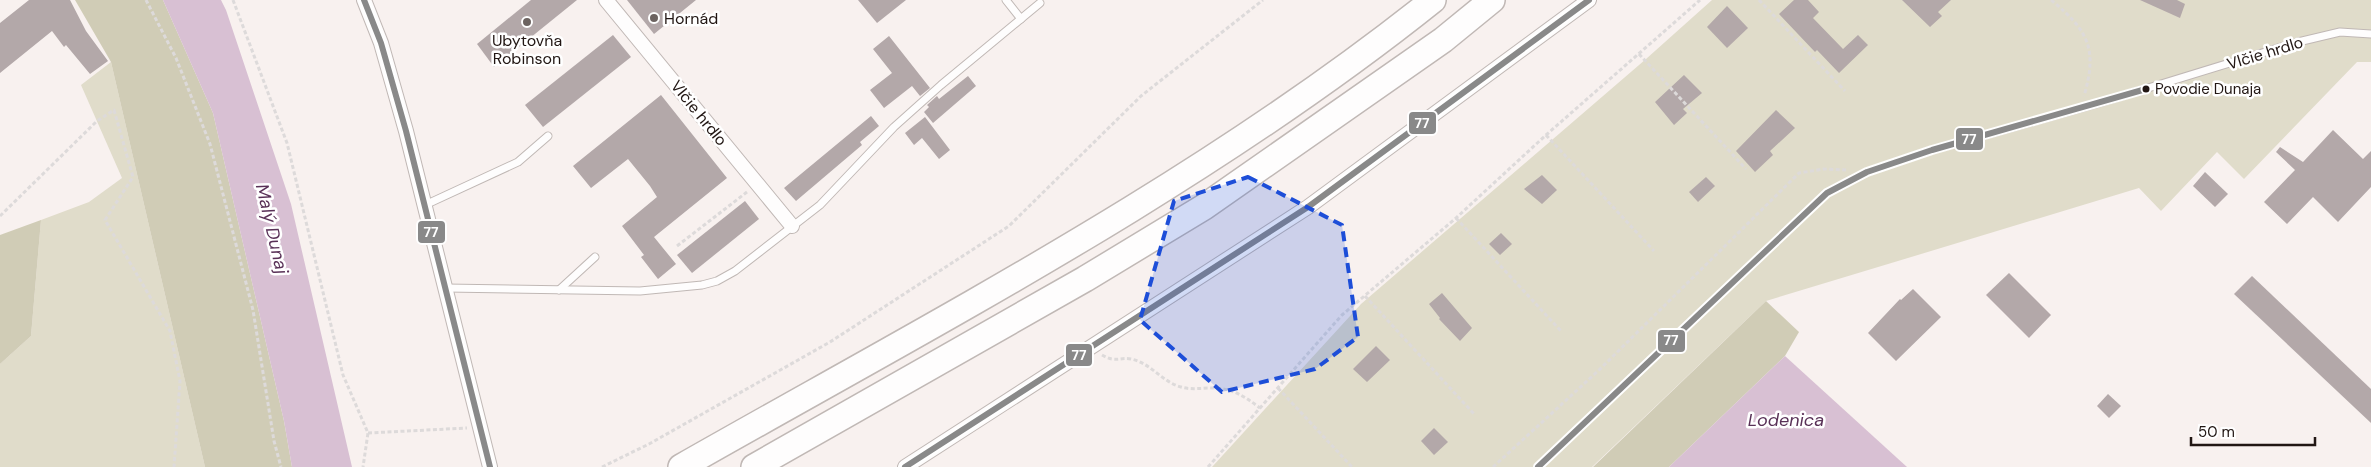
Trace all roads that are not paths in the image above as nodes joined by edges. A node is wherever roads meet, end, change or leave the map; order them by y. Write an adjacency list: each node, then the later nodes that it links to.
1 (364, 0): 11 (street)
2 (606, 0): 12 (street, Vlčie hrdlo)
3 (1006, 0): 8 (lane)
4 (1433, 0): 17 (highway)
5 (1492, 0): 18 (highway)
6 (1589, 0): 19 (street)
7 (1040, 3): 8 (lane)
8 (1021, 19): 12 (lane)
9 (2371, 34): 20 (lane, Vlčie hrdlo)
10 (548, 136): 11 (lane)
11 (425, 205): 14 (street)
12 (792, 226): 15 (lane)
13 (595, 257): 15 (lane)
14 (446, 288): 15 (lane); 16 (street)
15 (559, 290)
16 (490, 467)
17 (681, 467)
18 (754, 467)
19 (905, 467)
20 (1538, 467)

